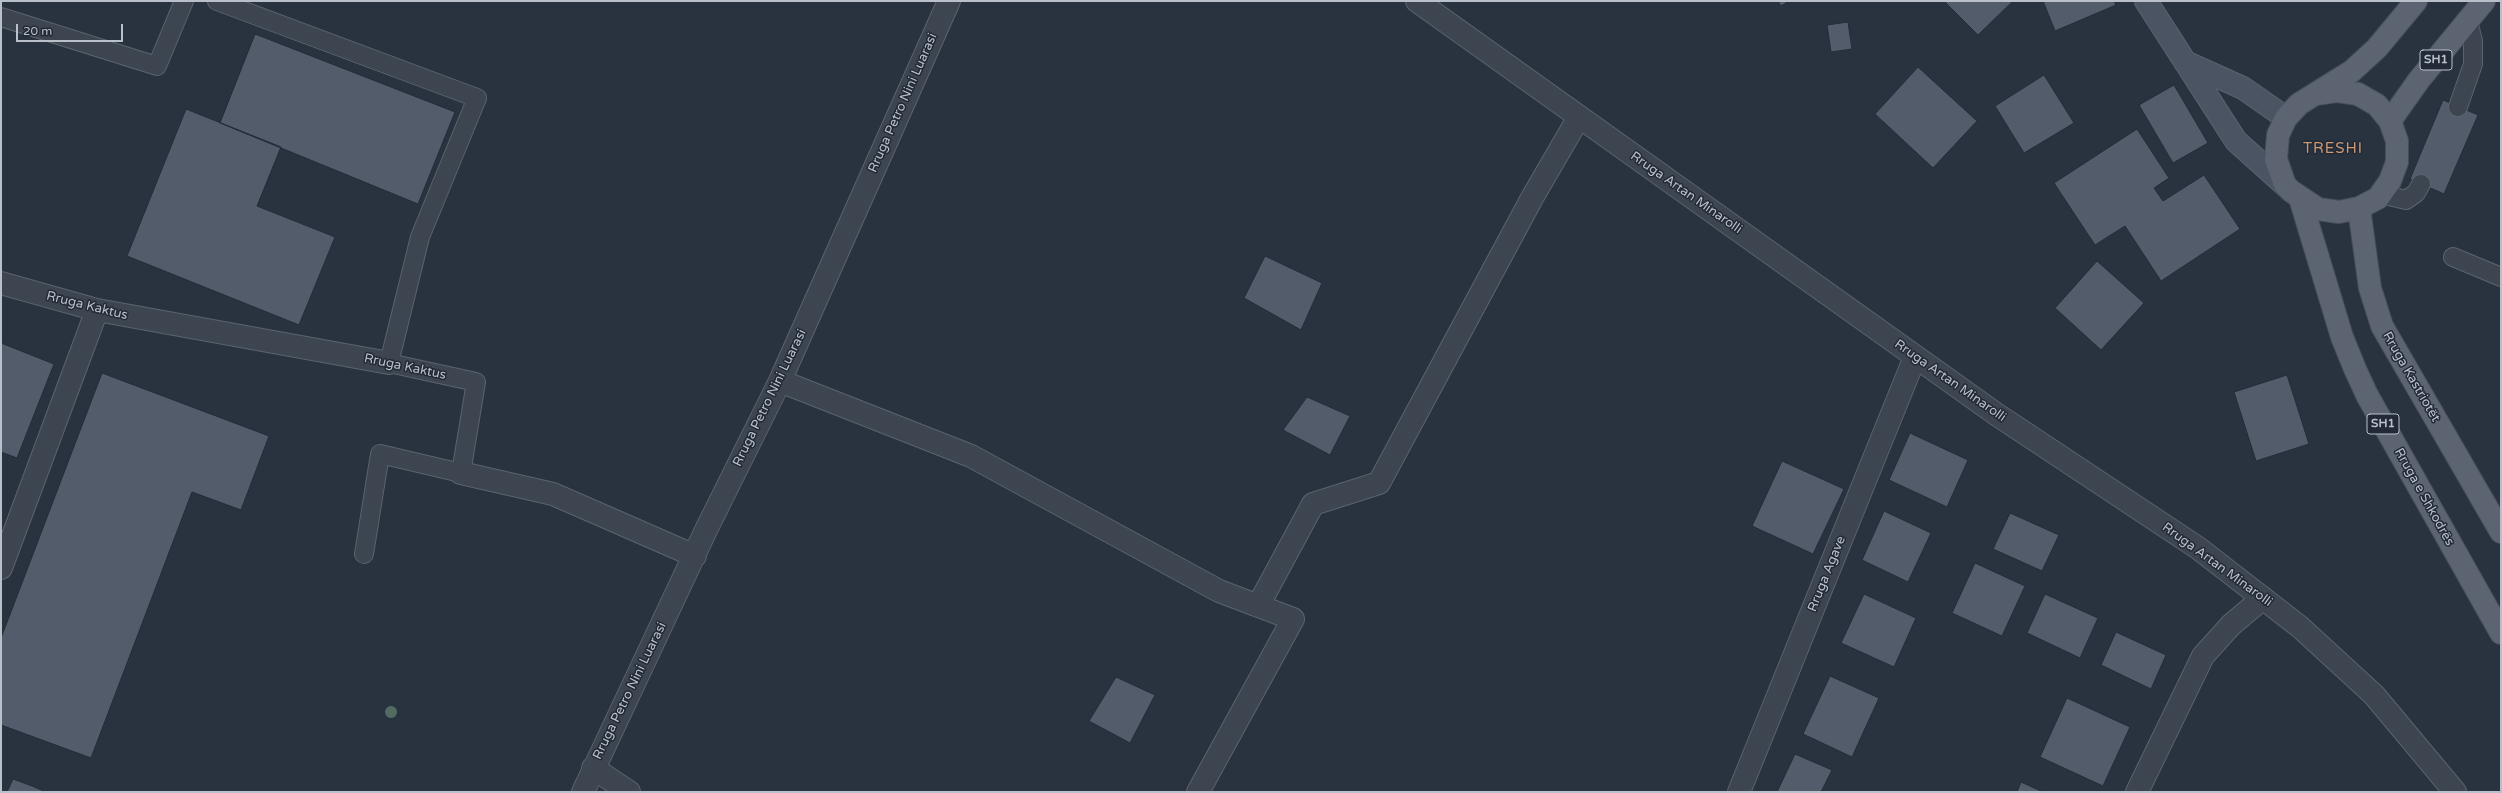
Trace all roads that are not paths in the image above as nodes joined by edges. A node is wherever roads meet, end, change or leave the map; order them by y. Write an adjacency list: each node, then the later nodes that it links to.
1 (184, 1): 8 (lane)
2 (216, 1): 25 (lane)
3 (949, 1): 26 (street, Rruga Petro Nini Luarasi)
4 (1417, 1): 13 (street, Rruga Artan Minarolli)
5 (2146, 1): 10 (street)
6 (2416, 1): 11 (main road, Rruga e Shkodrës / SH1)
7 (2484, 1): 9 (main road, SH1)
8 (1, 17)
9 (2468, 21): 12 (lane); 15 (main road, SH1)
10 (2185, 62): 14 (street); 17 (street)
11 (2317, 94): 14 (main road, Rruga e Shkodrës / SH1); 15 (main road, Rruga e Shkodrës / SH1)
12 (2458, 107)
13 (1579, 117): 24 (street, Rruga Artan Minarolli); 33 (street)
14 (2286, 118): 17 (main road, Rruga e Shkodrës / SH1)
15 (2390, 121): 18 (main road, Rruga e Shkodrës / SH1)
16 (2421, 184): 18 (lane)
17 (2292, 192): 19 (main road, Rruga e Shkodrës / SH1); 34 (main road, Rruga e Shkodrës / SH1)
18 (2381, 194): 19 (main road, Rruga e Shkodrës / SH1)
19 (2359, 208): 28 (main road, Rruga Kastriotët)
20 (2453, 257): 21 (lane)
21 (2501, 277)
22 (1, 283): 23 (street, Rruga Kaktus)
23 (97, 310): 25 (street, Rruga Kaktus); 31 (street)
24 (1915, 357): 32 (street, Rruga Artan Minarolli); 39 (street, Rruga Agave)
25 (389, 363): 27 (lane, Rruga Kaktus)
26 (780, 380): 30 (street, Rruga Petro Nini Luarasi); 33 (street)
27 (461, 473): 29 (lane); 30 (street)
28 (2501, 532)
29 (364, 554)
30 (695, 556): 35 (street, Rruga Petro Nini Luarasi)
31 (1, 568)
32 (2263, 598): 40 (street); 41 (street, Rruga Artan Minarolli)
33 (1258, 606): 38 (street)
34 (2501, 633)
35 (593, 768): 36 (street, Rruga Petro Nini Luarasi); 37 (street)
36 (583, 792)
37 (629, 792)
38 (1198, 792)
39 (1739, 792)
40 (2137, 792)
41 (2455, 792)

